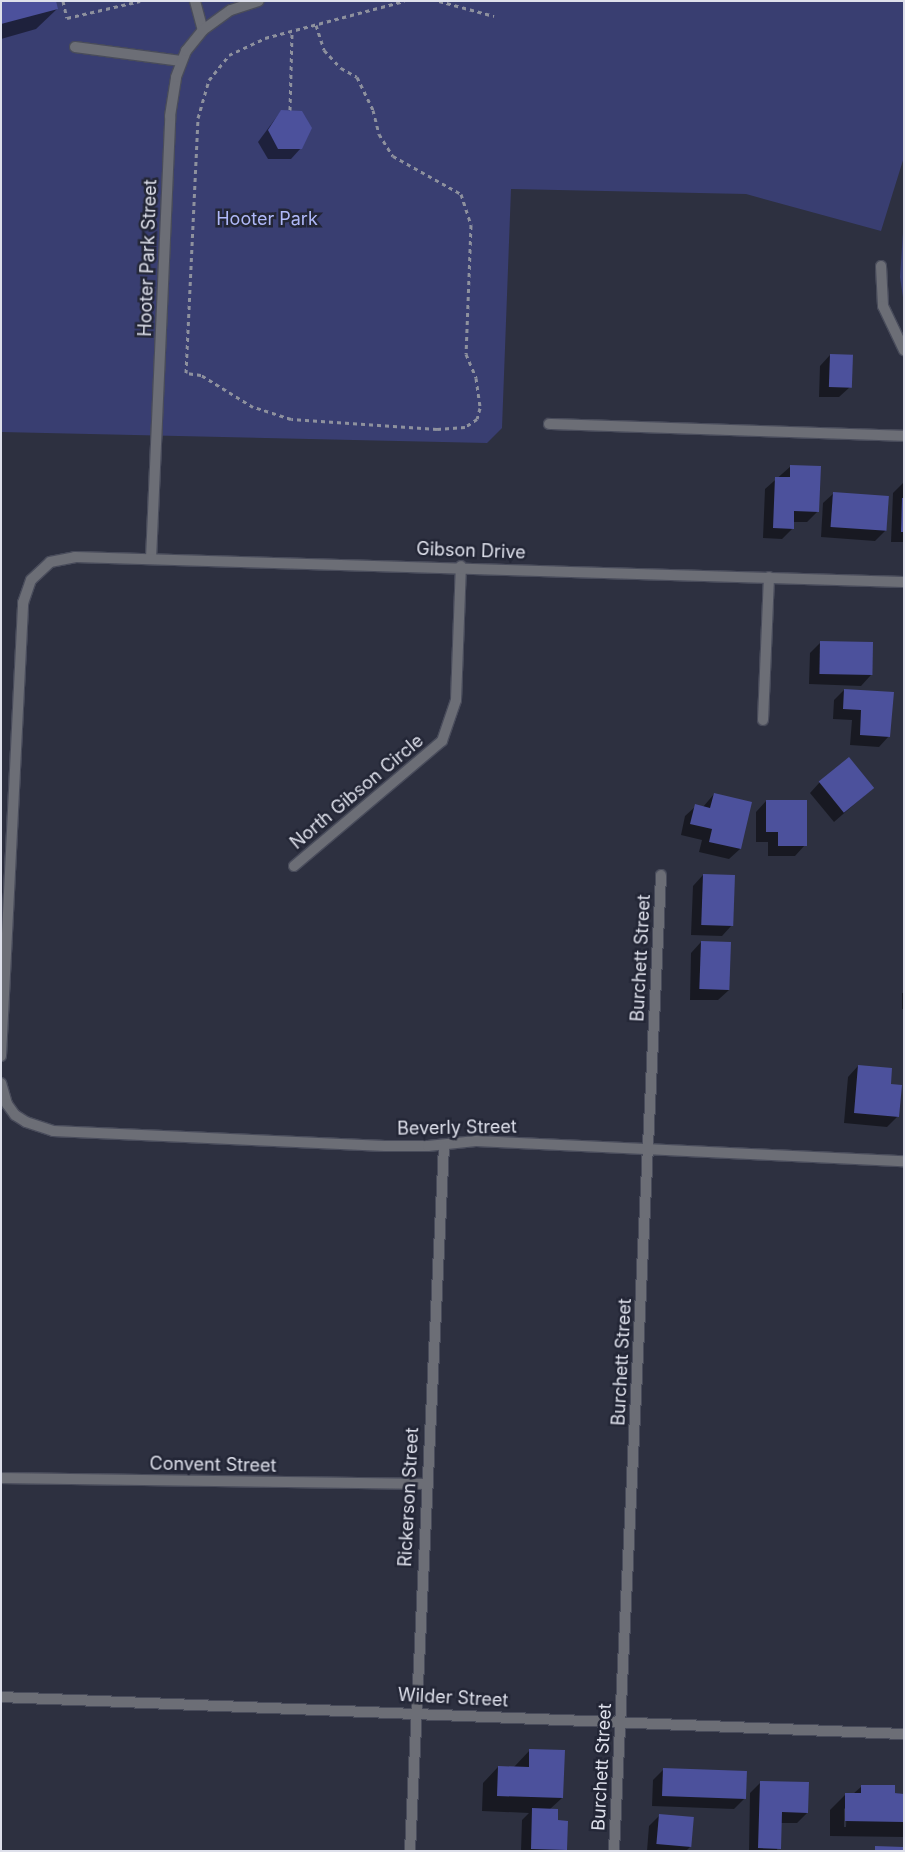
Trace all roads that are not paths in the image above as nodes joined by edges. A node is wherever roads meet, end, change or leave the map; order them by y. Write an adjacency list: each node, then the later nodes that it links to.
1 (195, 1): 3 (street)
2 (259, 1): 3 (street, Hooter Park Street)
3 (203, 30): 5 (street, Hooter Park Street)
4 (75, 47): 5 (street)
5 (181, 61): 10 (street, Hooter Park Street)
6 (881, 266): 7 (street)
7 (904, 350)
8 (549, 424): 9 (street)
9 (904, 436)
10 (151, 559): 11 (street, Gibson Drive); 17 (street, Gibson Drive)
11 (461, 566): 12 (street, Gibson Drive); 15 (street, North Gibson Circle)
12 (769, 577): 13 (street, Gibson Drive); 14 (street)
13 (904, 582)
14 (763, 720)
15 (294, 866)
16 (661, 875): 20 (street, Burchett Street)
17 (1, 1056)
18 (1, 1083): 19 (street, Beverly Street)
19 (444, 1145): 20 (street, Beverly Street); 23 (street, Rickerson Street)
20 (648, 1148): 21 (street, Beverly Street); 26 (street, Burchett Street)
21 (904, 1161)
22 (1, 1478): 23 (street, Convent Street)
23 (425, 1484): 25 (street, Rickerson Street)
24 (1, 1697): 25 (street, Wilder Street)
25 (417, 1712): 26 (street, Wilder Street); 28 (street, Rickerson Street)
26 (621, 1722): 27 (street, Wilder Street); 29 (street, Burchett Street)
27 (904, 1734)
28 (410, 1851)
29 (614, 1851)

